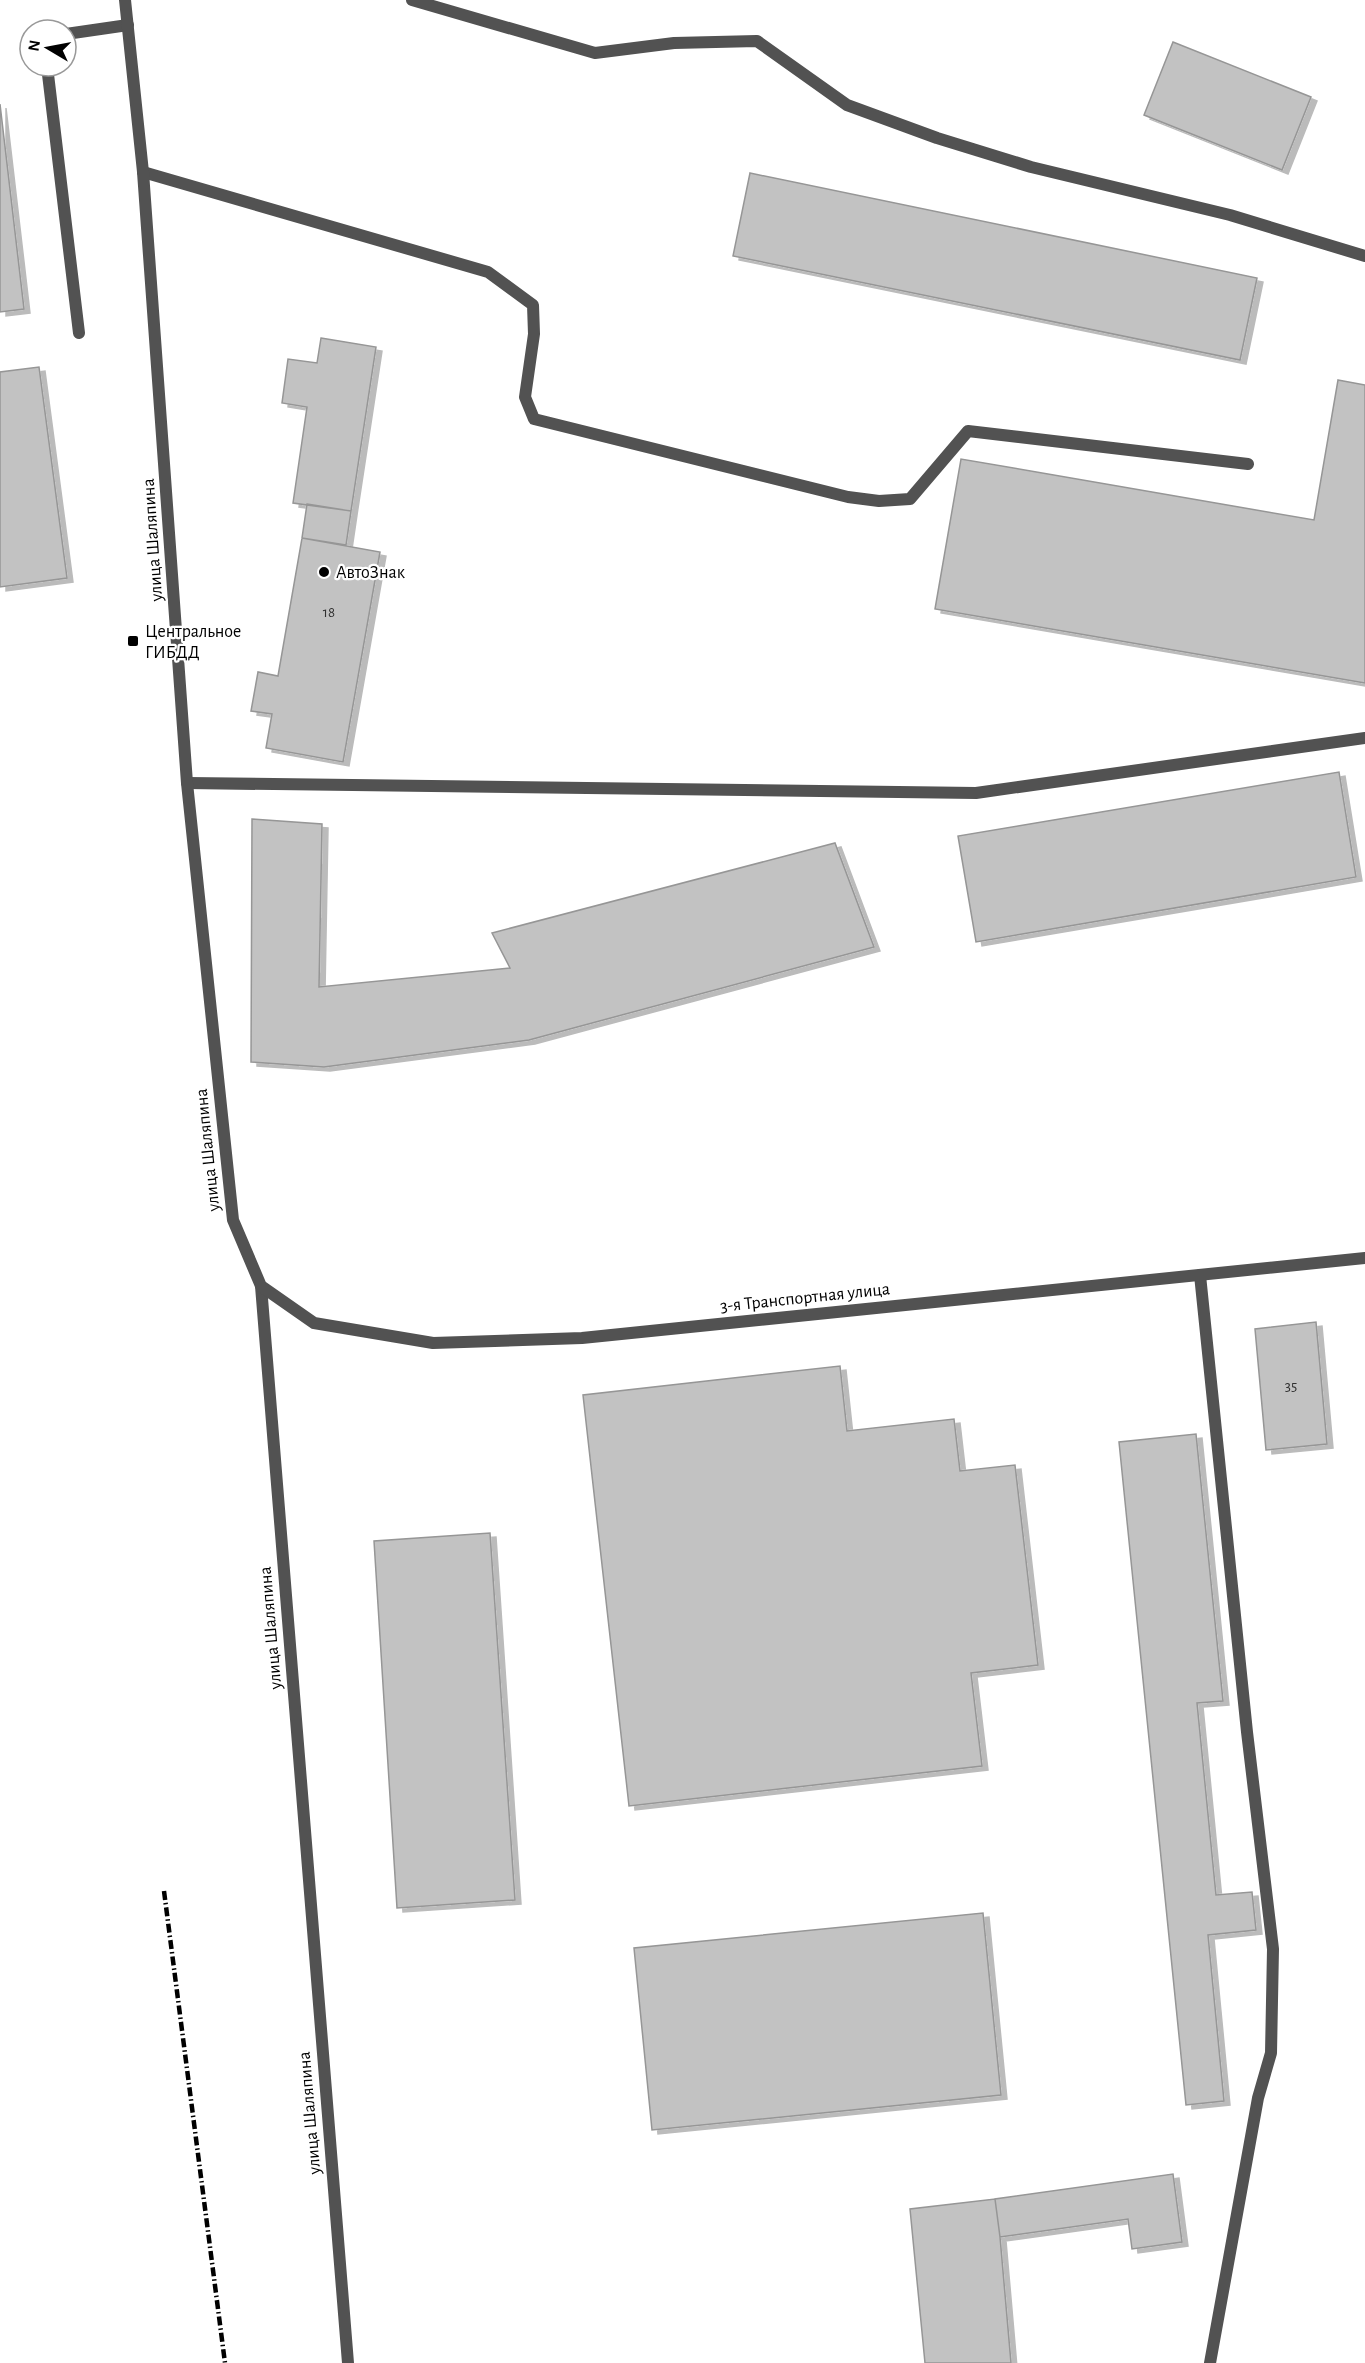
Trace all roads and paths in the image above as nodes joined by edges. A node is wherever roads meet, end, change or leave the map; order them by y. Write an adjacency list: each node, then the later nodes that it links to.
1 (125, 0): 3 (street, улица Шаляпина)
2 (412, 0): 7 (street)
3 (128, 25): 4 (street); 6 (street, улица Шаляпина)
4 (78, 32)
5 (48, 78): 8 (street)
6 (143, 172): 9 (street); 11 (street, улица Шаляпина)
7 (1365, 256)
8 (79, 333)
9 (1248, 464)
10 (1365, 738): 11 (street)
11 (187, 783): 14 (street, улица Шаляпина)
12 (1365, 1258): 13 (street, 3-я Транспортная улица)
13 (1200, 1275): 14 (street, 3-я Транспортная улица); 16 (street)
14 (261, 1286): 15 (street, улица Шаляпина)
15 (348, 2363)
16 (1210, 2363)

